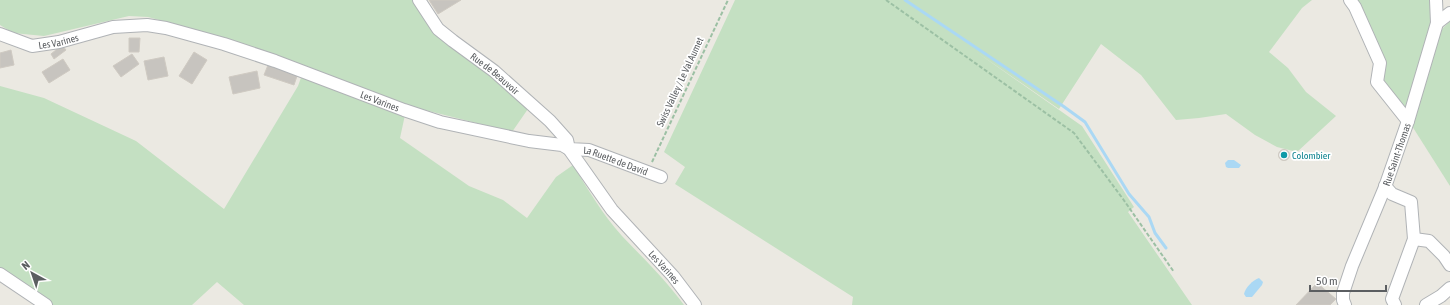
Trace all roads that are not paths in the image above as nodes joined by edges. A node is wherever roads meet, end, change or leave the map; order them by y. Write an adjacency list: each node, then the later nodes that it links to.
1 (419, 0): 8 (street, Rue de Beauvoir)
2 (1350, 0): 7 (street)
3 (1436, 0): 5 (street, Rue Saint-Thomas)
4 (1450, 14): 5 (street)
5 (1437, 23): 7 (street, Rue Saint-Thomas)
6 (0, 34): 8 (street, Les Varines)
7 (1408, 121): 10 (street, Rue Saint-Thomas)
8 (570, 148): 9 (street, La Ruette de David); 16 (street, Les Varines)
9 (661, 177)
10 (1385, 186): 11 (street); 17 (street, Rue Saint-Thomas)
11 (1414, 239): 12 (street); 18 (street)
12 (1450, 265)
13 (0, 274): 15 (street)
14 (1450, 288): 19 (street)
15 (46, 305)
16 (695, 305)
17 (1345, 305)
18 (1395, 305)
19 (1426, 305)

